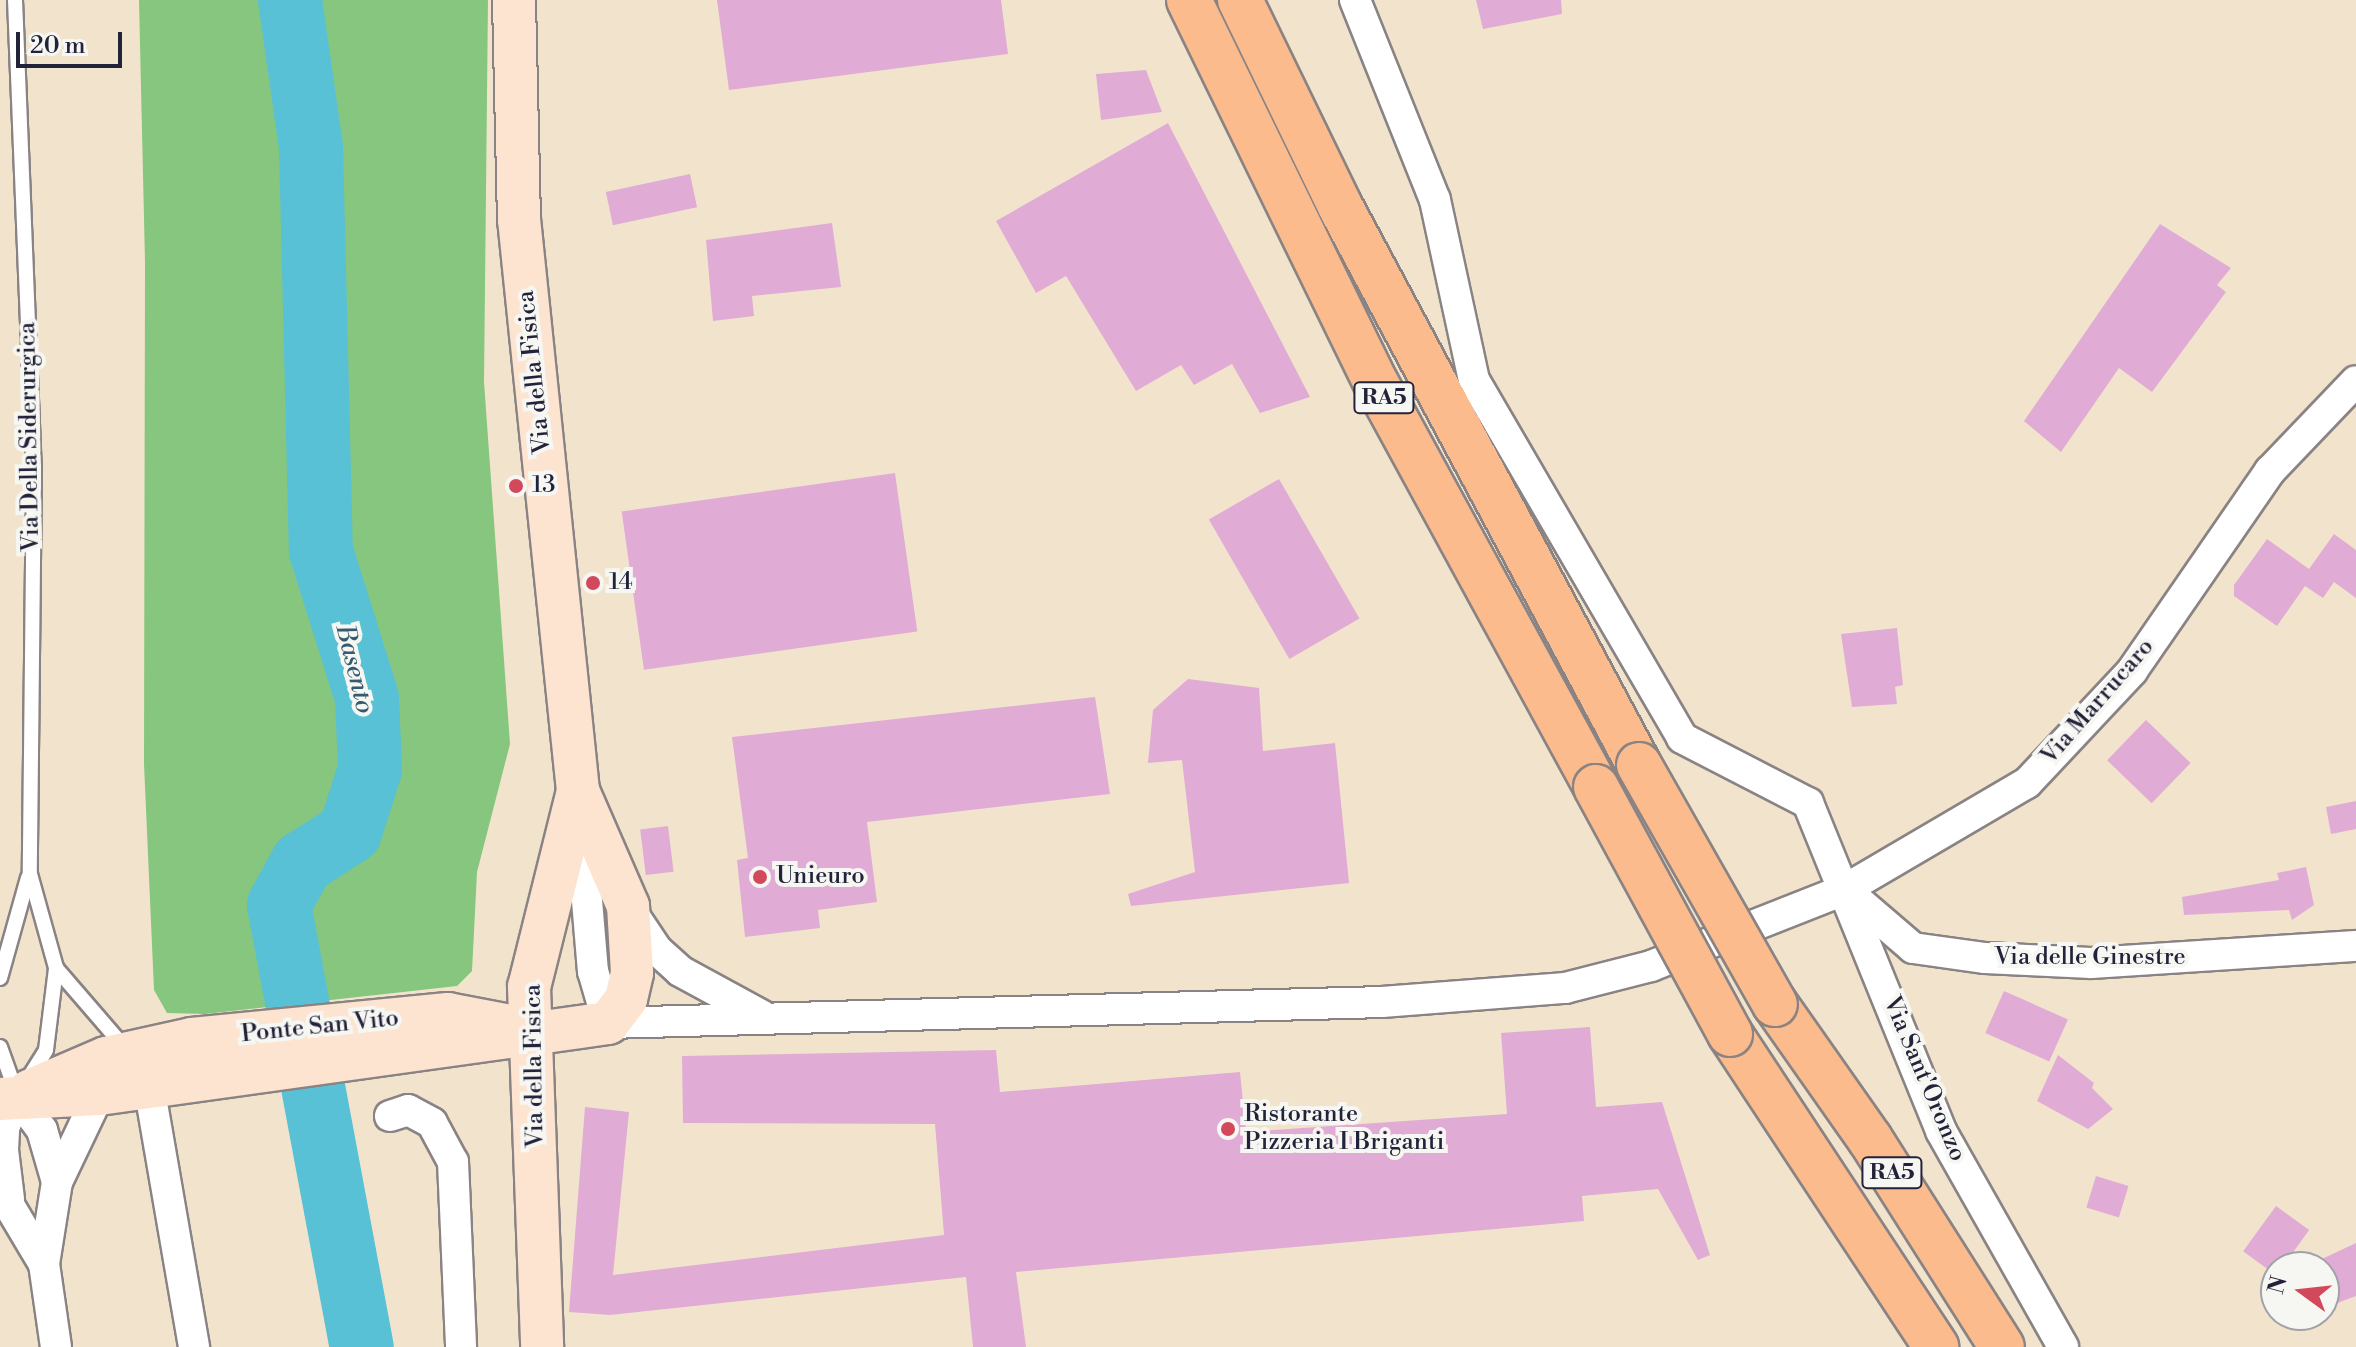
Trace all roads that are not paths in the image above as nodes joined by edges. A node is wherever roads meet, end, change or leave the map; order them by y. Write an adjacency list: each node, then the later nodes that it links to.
1 (15, 0): 8 (lane, Via Della Siderurgica)
2 (514, 0): 7 (street, Via della Fisica)
3 (1189, 0): 31 (highway, RA5, bridge)
4 (1240, 0): 32 (highway, RA5, bridge)
5 (1355, 0): 9 (street, Via Sant'Oronzo)
6 (2356, 381): 9 (street, Via Marrucaro)
7 (578, 791): 10 (street, Via della Fisica); 15 (street); 16 (street, Via della Fisica)
8 (30, 874): 12 (lane, Via Della Siderurgica); 13 (lane, Via Della Siderurgica)
9 (1846, 889): 11 (street, Via delle Ginestre); 14 (street, Via Marrucaro); 33 (street, Via Sant'Oronzo)
10 (628, 906): 14 (street); 15 (street, Via della Fisica)
11 (2356, 946)
12 (56, 968): 18 (lane, Via Della Siderurgica); 22 (lane, Via Della Siderurgica)
13 (0, 978)
14 (764, 1017): 15 (street, Via Marrucaro)
15 (608, 1023): 16 (street, Ponte San Vito)
16 (530, 1030): 19 (street, Ponte San Vito); 30 (street, Via della Fisica)
17 (0, 1047): 22 (lane, Via Della Siderurgica)
18 (128, 1051): 19 (street); 22 (street)
19 (195, 1059): 20 (street)
20 (149, 1086): 21 (street); 28 (street)
21 (99, 1094): 22 (street); 24 (street, Via Della Siderurgica)
22 (9, 1098): 24 (street, Via Della Siderurgica); 25 (street, Via Della Siderurgica)
23 (390, 1116): 29 (street)
24 (57, 1182): 26 (street, Via Della Siderurgica)
25 (5, 1194): 26 (street, Via Della Siderurgica)
26 (44, 1264): 27 (street, Via Della Siderurgica)
27 (56, 1347)
28 (194, 1347)
29 (461, 1347)
30 (542, 1347)
31 (1936, 1347)
32 (2002, 1347)
33 (2063, 1347)

